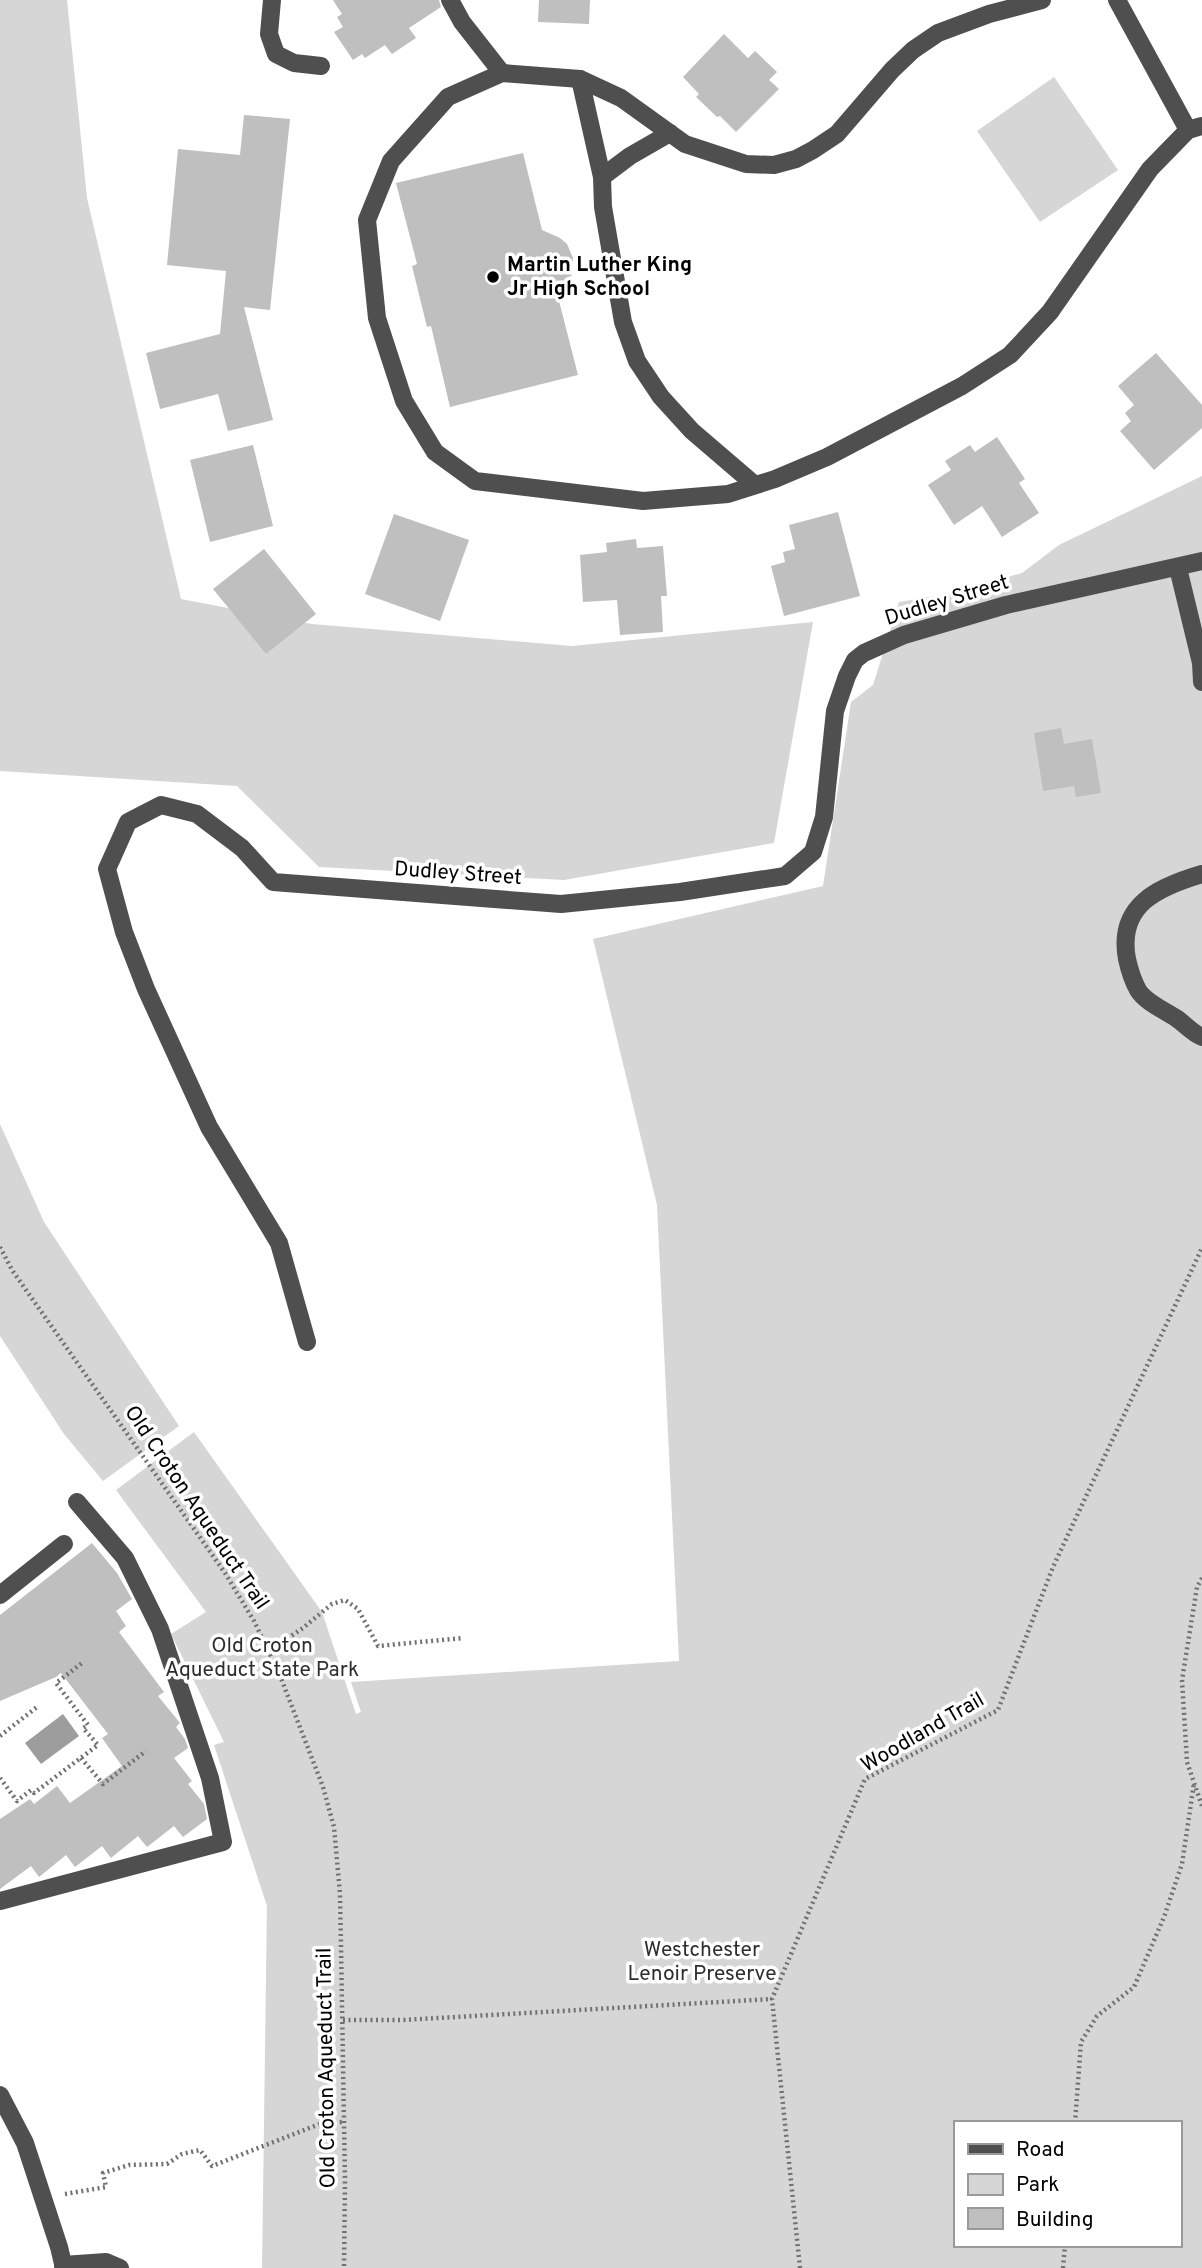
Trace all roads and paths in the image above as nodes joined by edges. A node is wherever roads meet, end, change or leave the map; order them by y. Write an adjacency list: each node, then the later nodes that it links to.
1 (272, 0): 5 (street)
2 (450, 0): 6 (street)
3 (1042, 0): 9 (street)
4 (1117, 0): 8 (street)
5 (321, 66)
6 (502, 73): 7 (street); 11 (street)
7 (580, 79): 9 (street); 10 (street)
8 (1195, 128): 11 (street)
9 (670, 133): 10 (street)
10 (602, 177): 11 (street)
11 (755, 485)
12 (1202, 561): 13 (street, Dudley Street)
13 (1178, 568): 14 (street); 19 (street, Dudley Street)
14 (1202, 682)
15 (1202, 874): 16 (street)
16 (1202, 1037)
17 (0, 1247): 25 (path, Old Croton Aqueduct Trail)
18 (1202, 1248): 36 (path, Woodland Trail)
19 (307, 1342)
20 (77, 1502): 35 (street)
21 (64, 1544): 23 (street)
22 (1202, 1578): 32 (path)
23 (0, 1595)
24 (463, 1638): 25 (path)
25 (269, 1651): 37 (path, Old Croton Aqueduct Trail)
26 (82, 1663): 30 (path)
27 (37, 1707): 28 (path)
28 (0, 1736)
29 (146, 1752): 30 (path)
30 (81, 1759): 33 (path)
31 (0, 1779): 33 (path)
32 (1194, 1783): 34 (path); 39 (path)
33 (2, 1786)
34 (1202, 1806)
35 (0, 1901)
36 (772, 1999): 37 (path); 46 (path, Woodland Trail)
37 (343, 2021): 40 (path, Old Croton Aqueduct Trail)
38 (0, 2095): 41 (street)
39 (1075, 2121)
40 (344, 2122): 41 (path); 45 (path, Old Croton Aqueduct Trail)
41 (43, 2198): 43 (street)
42 (1065, 2247): 47 (path)
43 (63, 2267): 44 (street)
44 (121, 2268)
45 (344, 2268)
46 (800, 2268)
47 (1063, 2268)

